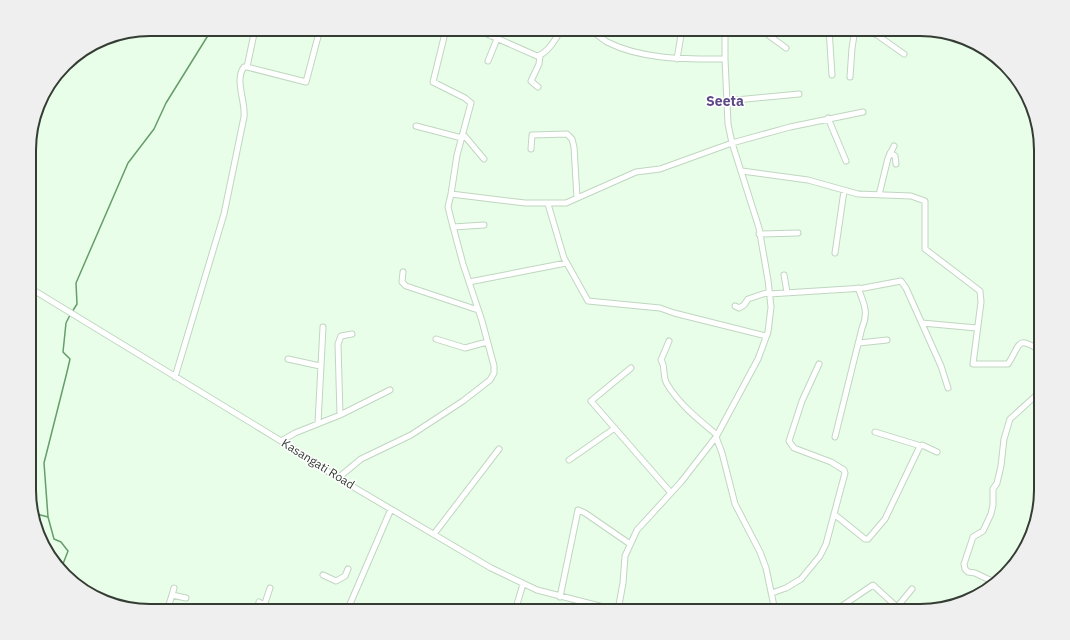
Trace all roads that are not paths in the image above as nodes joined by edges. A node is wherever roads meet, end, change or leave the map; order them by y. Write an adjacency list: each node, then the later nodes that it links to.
1 (254, 36): 20 (street)
2 (318, 36): 20 (street)
3 (444, 36): 29 (street)
4 (491, 36): 13 (street)
5 (557, 36): 16 (street)
6 (599, 36): 18 (street)
7 (681, 36): 18 (street)
8 (725, 36): 17 (street)
9 (770, 36): 14 (street)
10 (829, 36): 21 (street)
11 (854, 36): 22 (street)
12 (878, 36): 15 (street)
13 (497, 39): 16 (street); 19 (street)
14 (786, 48)
15 (904, 54)
16 (540, 56): 23 (street)
17 (725, 59): 18 (street); 25 (street)
18 (677, 60)
19 (488, 61)
20 (247, 67): 73 (street)
21 (832, 75)
22 (850, 76)
23 (538, 87)
24 (799, 94): 25 (street)
25 (726, 101): 30 (street)
26 (863, 112): 27 (street)
27 (828, 118): 30 (street); 35 (street)
28 (416, 126): 29 (street)
29 (462, 136): 34 (street); 39 (street)
30 (732, 143): 37 (street); 41 (street)
31 (894, 146): 33 (street)
32 (531, 149): 41 (street)
33 (890, 153): 36 (street); 40 (street)
34 (484, 159)
35 (846, 161)
36 (896, 164)
37 (742, 170): 38 (street); 46 (street)
38 (844, 191): 40 (street); 47 (street)
39 (451, 194): 42 (street); 44 (street)
40 (879, 195): 60 (street)
41 (577, 198): 42 (street)
42 (548, 204): 48 (street)
43 (484, 225): 44 (street)
44 (453, 227): 51 (street)
45 (798, 233): 46 (street)
46 (759, 234): 55 (street)
47 (835, 254)
48 (566, 264): 51 (street); 62 (street)
49 (403, 272): 57 (street)
50 (784, 275): 54 (street)
51 (469, 282): 57 (street)
52 (858, 288): 54 (street); 58 (street); 67 (street)
53 (36, 292): 73 (street, Kasangati Road)
54 (787, 292): 55 (street)
55 (769, 293): 56 (street); 62 (street)
56 (735, 306)
57 (478, 310): 66 (street)
58 (922, 323): 60 (street); 74 (street)
59 (323, 327): 71 (street)
60 (977, 328): 68 (street)
61 (352, 334): 77 (street)
62 (766, 336): 81 (street)
63 (436, 339): 66 (street)
64 (887, 340): 67 (street)
65 (669, 341): 81 (street)
66 (487, 342): 88 (street)
67 (859, 343): 82 (street)
68 (1034, 346)
69 (288, 359): 71 (street)
70 (820, 364): 91 (street)
71 (320, 366): 78 (street)
72 (631, 368): 79 (street)
73 (175, 377): 83 (street, Kasangati Road)
74 (948, 388)
75 (390, 390): 77 (street)
76 (1034, 397): 96 (street)
77 (340, 414): 78 (street)
78 (318, 423): 83 (street)
79 (615, 428): 87 (street); 89 (street)
80 (875, 432): 84 (street)
81 (716, 436): 89 (street); 101 (street)
82 (835, 438)
83 (282, 441): 88 (street, Kasangati Road)
84 (921, 446): 86 (street); 91 (street)
85 (499, 449): 92 (street)
86 (937, 452)
87 (569, 460)
88 (338, 478): 90 (street, Kasangati Road)
89 (670, 493): 93 (street)
90 (391, 509): 92 (street, Kasangati Road); 107 (street)
91 (834, 514): 101 (street)
92 (434, 534): 97 (street, Kasangati Road)
93 (630, 544): 103 (street); 110 (street)
94 (348, 569): 95 (street)
95 (323, 575)
96 (991, 580)
97 (523, 584): 103 (street, Kasangati Road); 108 (street)
98 (174, 588): 102 (street)
99 (270, 588): 105 (street)
100 (912, 588): 114 (street)
101 (772, 593): 111 (street)
102 (172, 595): 104 (street); 106 (street)
103 (560, 597): 109 (street, Kasangati Road)
104 (186, 598)
105 (259, 602)
106 (169, 604)
107 (350, 604)
108 (517, 604)
109 (589, 604)
110 (619, 604)
111 (774, 604)
112 (845, 604): 113 (street)
113 (895, 604)
114 (900, 604)

